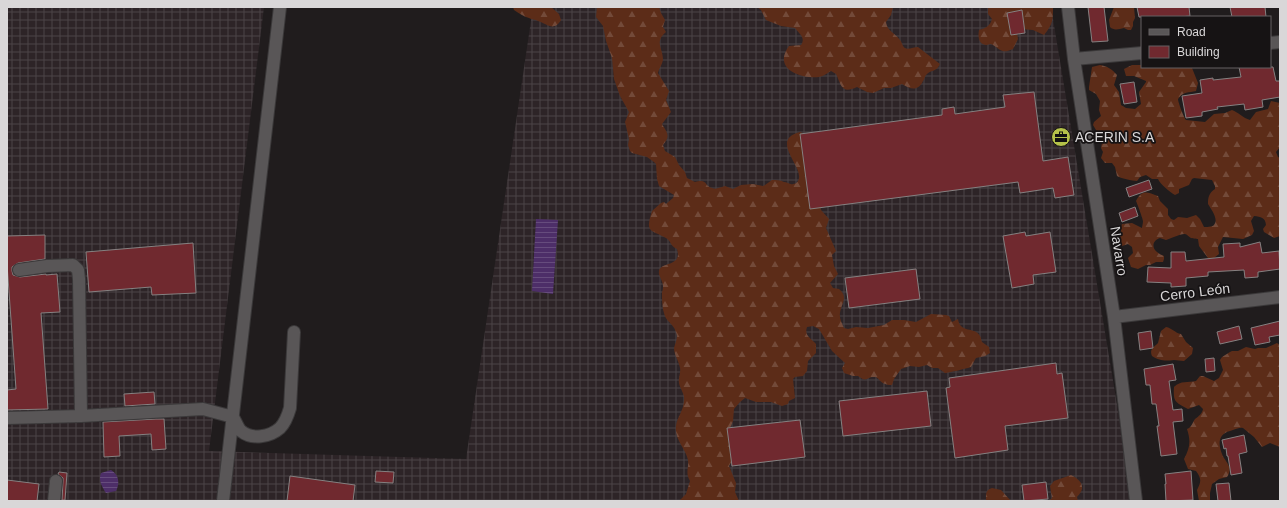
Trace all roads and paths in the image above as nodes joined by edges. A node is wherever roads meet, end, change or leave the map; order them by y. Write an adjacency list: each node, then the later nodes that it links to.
1 (280, 7): 10 (street)
2 (1068, 7): 4 (street, Navarro)
3 (1141, 53): 4 (street)
4 (1074, 59): 7 (street, Navarro)
5 (19, 270): 9 (street)
6 (1280, 297): 7 (street, Cerro León)
7 (1114, 317): 15 (street, Navarro)
8 (294, 332): 10 (street)
9 (81, 416): 10 (street); 11 (street)
10 (233, 417): 14 (street)
11 (7, 418)
12 (56, 481): 13 (street)
13 (54, 501)
14 (223, 501)
15 (1136, 501)

